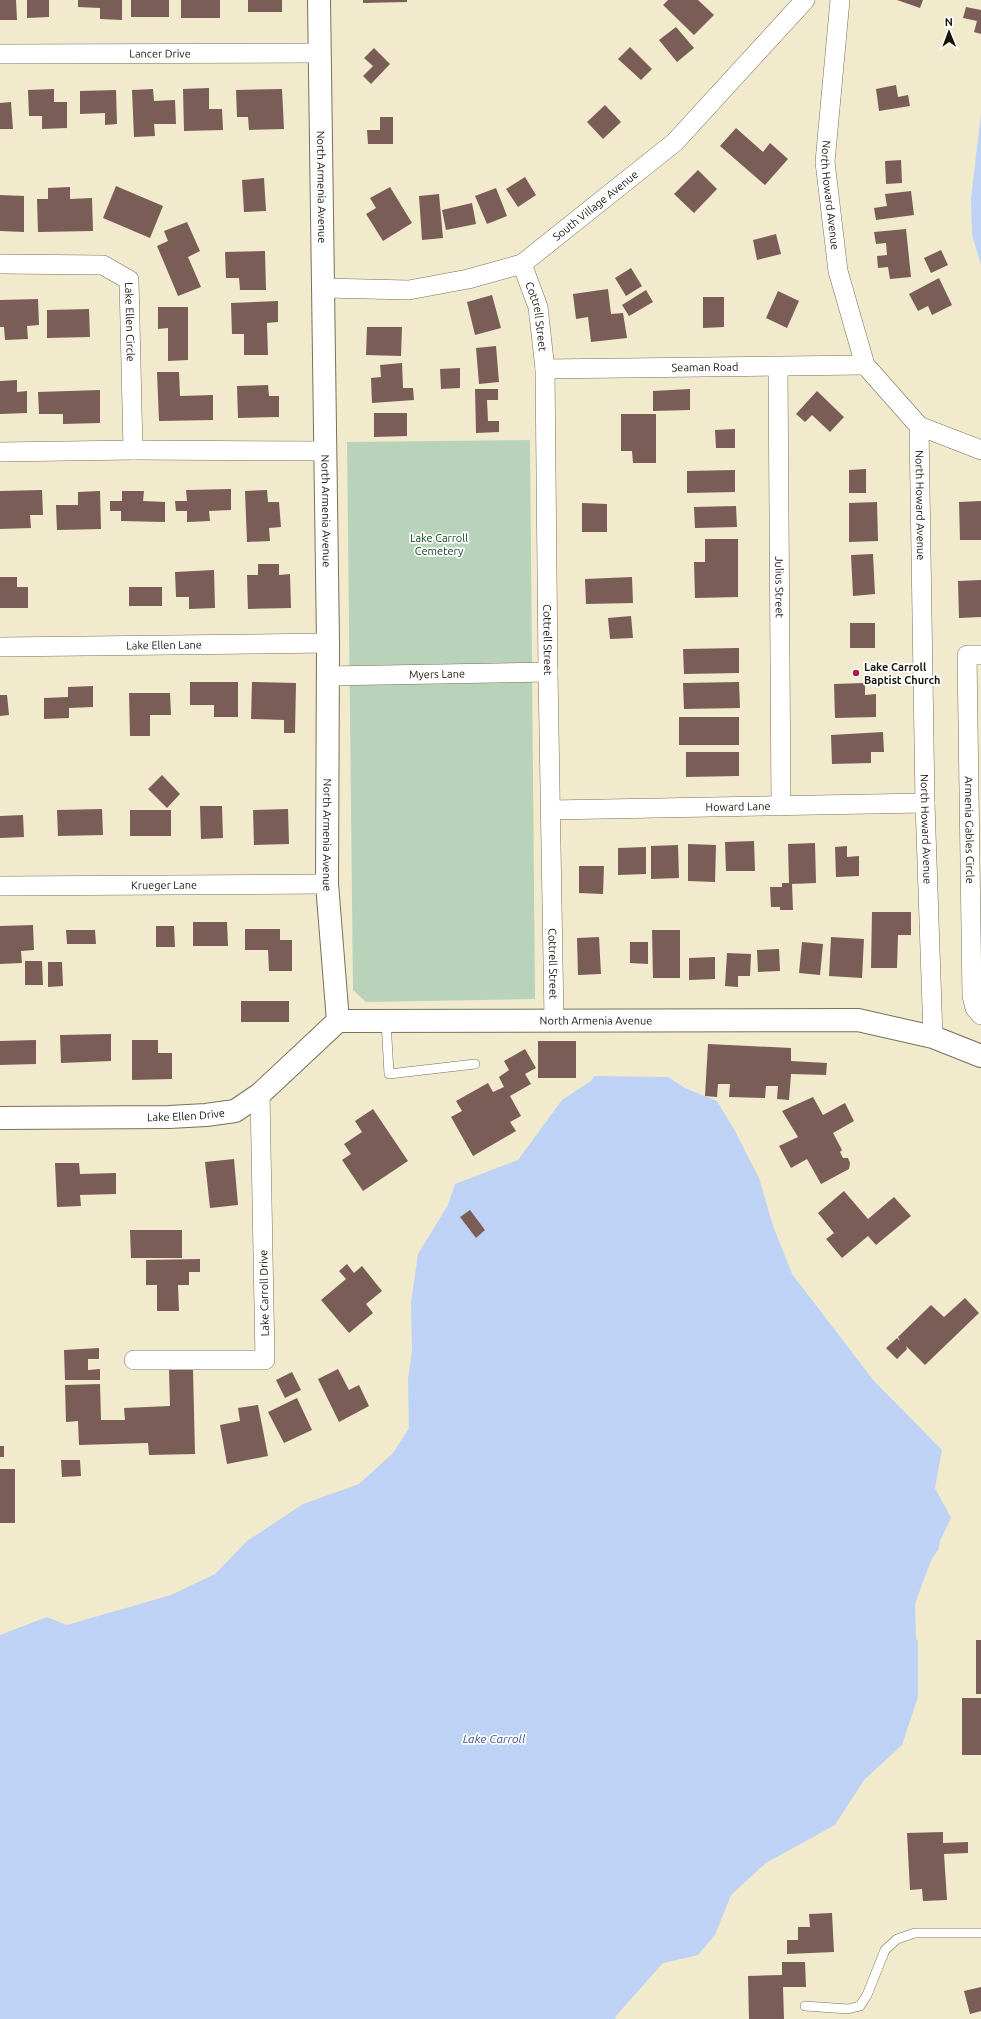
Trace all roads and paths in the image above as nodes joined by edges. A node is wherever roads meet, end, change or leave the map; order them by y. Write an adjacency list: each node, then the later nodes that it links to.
1 (319, 0): 4 (main road, North Armenia Avenue)
2 (805, 0): 7 (street, South Village Avenue)
3 (840, 0): 9 (street, North Howard Avenue)
4 (319, 53): 5 (street, Lancer Drive); 8 (main road, North Armenia Avenue)
5 (0, 54)
6 (0, 264): 13 (street, Lake Ellen Circle)
7 (522, 264): 8 (street, South Village Avenue); 11 (street, Cottrell Street)
8 (324, 288): 15 (main road, North Armenia Avenue)
9 (865, 365): 10 (street, Seaman Road); 12 (street, North Howard Avenue)
10 (778, 367): 11 (street, Seaman Road); 23 (street, Julius Street)
11 (546, 369): 20 (street, Cottrell Street)
12 (919, 426): 14 (street); 22 (street, North Howard Avenue)
13 (133, 450): 15 (street); 16 (street)
14 (981, 450)
15 (326, 451): 17 (main road, North Armenia Avenue)
16 (0, 452)
17 (328, 643): 18 (street, Lake Ellen Lane); 21 (main road, North Armenia Avenue)
18 (0, 647)
19 (981, 655): 27 (street, Armenia Gables Circle)
20 (548, 672): 21 (street, Myers Lane); 24 (street, Cottrell Street)
21 (327, 676): 25 (main road, North Armenia Avenue)
22 (925, 803): 23 (street, Howard Lane); 31 (street, North Howard Avenue)
23 (781, 806): 24 (street, Howard Lane)
24 (551, 810): 28 (street, Cottrell Street)
25 (327, 884): 26 (street, Krueger Lane); 30 (main road, North Armenia Avenue)
26 (0, 886)
27 (981, 1015)
28 (554, 1019): 29 (main road, North Armenia Avenue); 31 (main road, North Armenia Avenue)
29 (386, 1020): 30 (main road, North Armenia Avenue); 33 (lane)
30 (338, 1021): 34 (main road, Lake Ellen Drive)
31 (933, 1037): 32 (main road, North Armenia Avenue)
32 (981, 1056)
33 (475, 1064)
34 (260, 1094): 35 (main road, Lake Ellen Drive); 36 (street, Lake Carroll Drive)
35 (0, 1118)
36 (134, 1360)
37 (981, 1933): 38 (lane)
38 (804, 2006)

